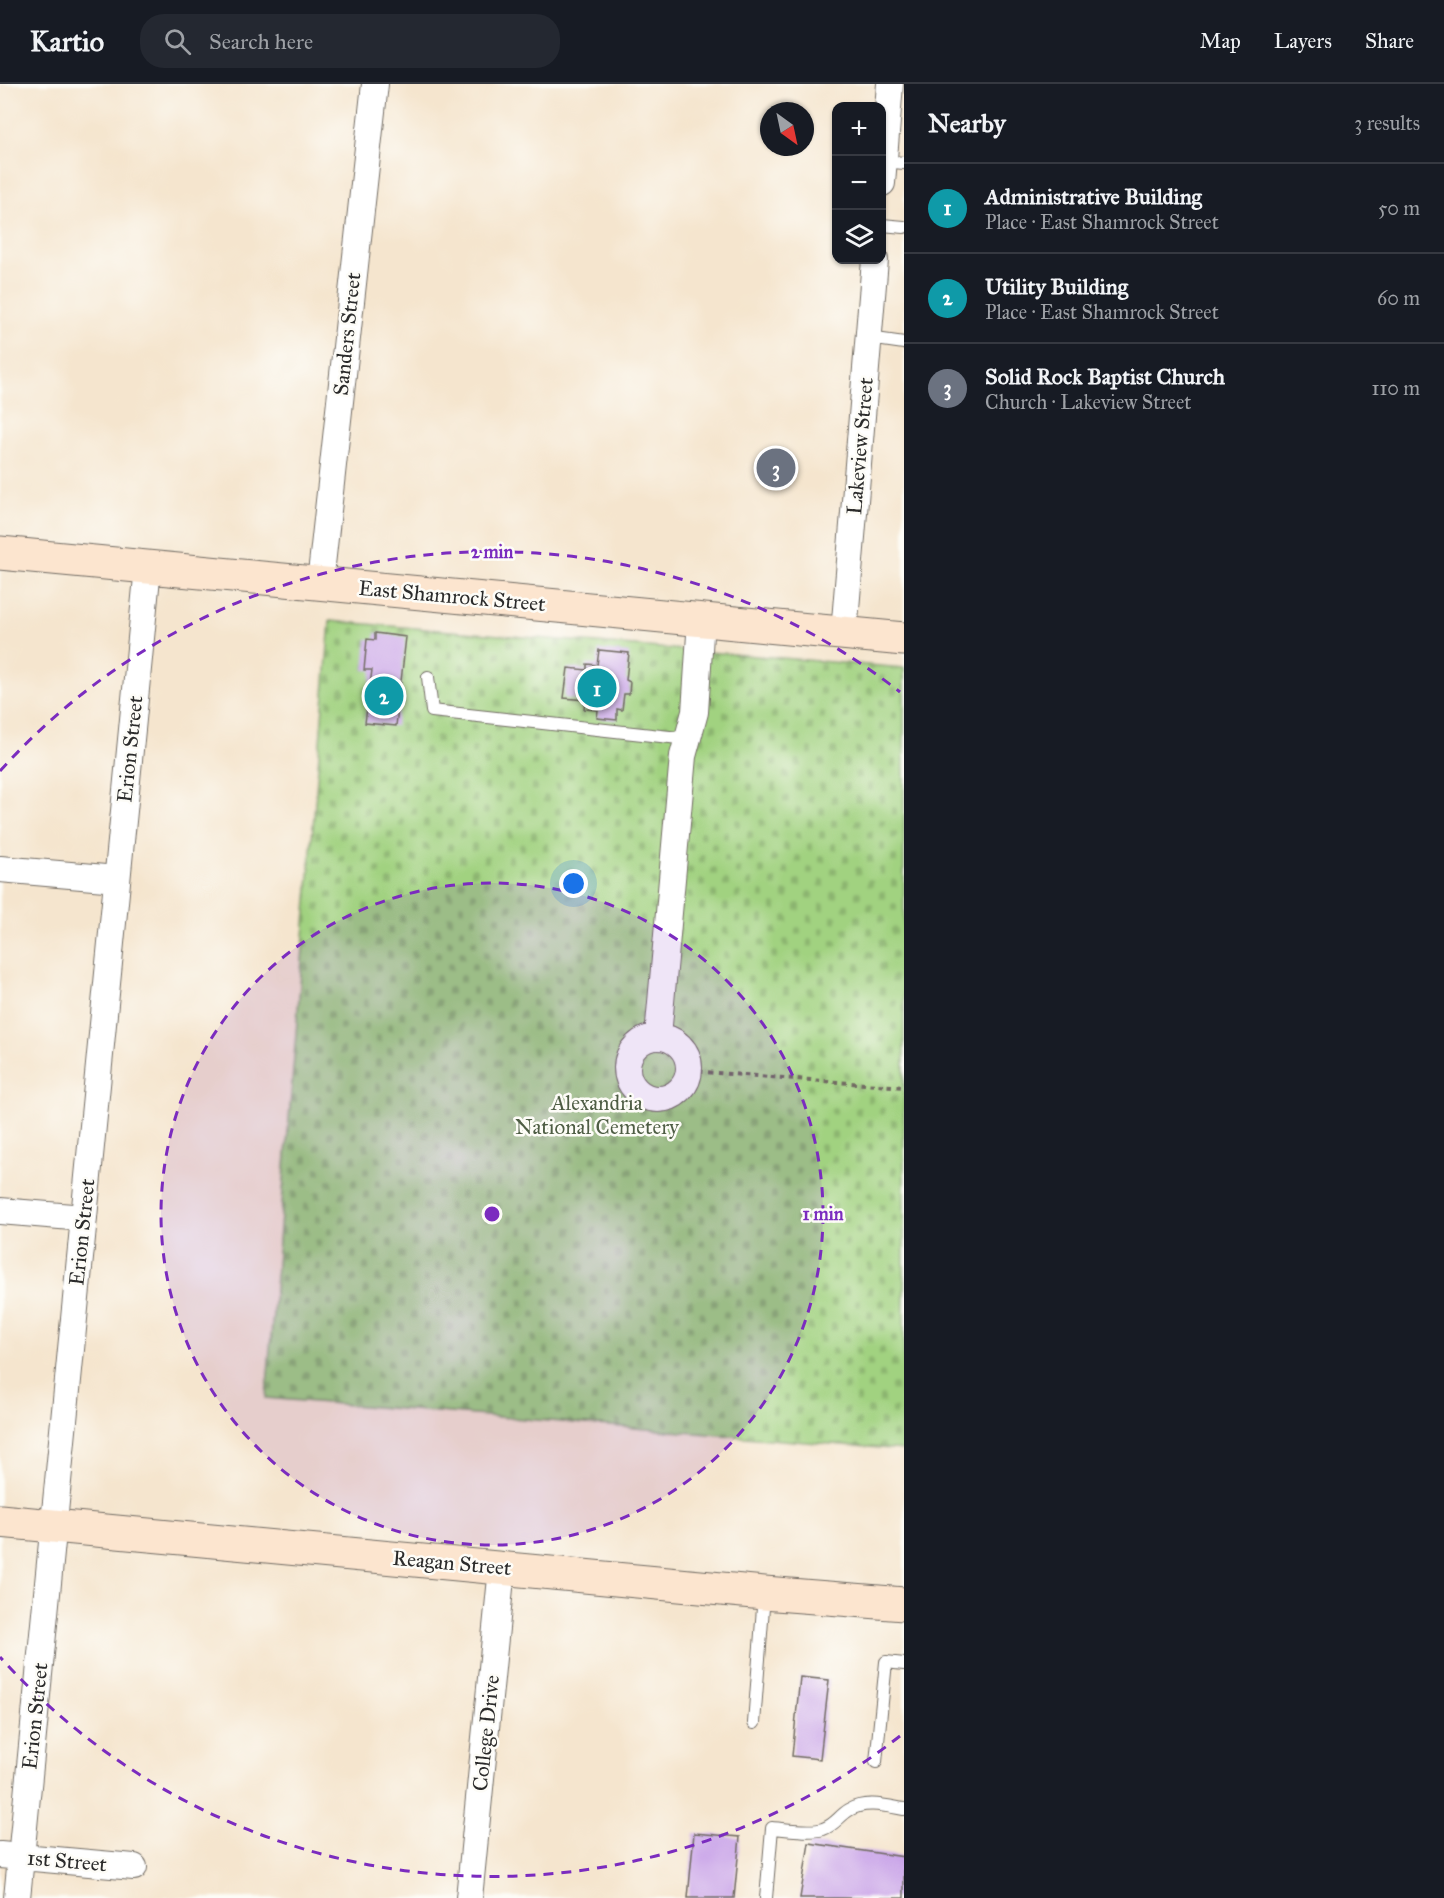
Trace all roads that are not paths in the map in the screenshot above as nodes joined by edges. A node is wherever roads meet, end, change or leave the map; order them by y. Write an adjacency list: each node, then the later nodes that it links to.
1 (375, 84): 11 (street, Sanders Street)
2 (890, 84): 3 (street)
3 (890, 169)
4 (886, 225): 5 (lane)
5 (904, 226)
6 (875, 264): 7 (street, Lakeview Street)
7 (869, 338): 8 (lane); 13 (street, Lakeview Street)
8 (904, 343)
9 (0, 553): 10 (main road, East Shamrock Street)
10 (148, 567): 11 (main road, East Shamrock Street); 18 (street, Erion Street)
11 (320, 583): 12 (main road, East Shamrock Street)
12 (701, 619): 13 (main road, East Shamrock Street); 16 (street)
13 (844, 633): 14 (main road, East Shamrock Street)
14 (904, 639)
15 (428, 677): 16 (lane)
16 (688, 739): 19 (street)
17 (0, 869): 18 (street)
18 (117, 879): 21 (street, Erion Street)
19 (658, 1036): 19 (street)
20 (0, 1211): 21 (street)
21 (84, 1218): 23 (street, Erion Street)
22 (0, 1521): 23 (main road, Reagan Street)
23 (53, 1526): 24 (main road, Reagan Street); 31 (street, Erion Street)
24 (502, 1568): 25 (main road, Reagan Street); 34 (street, College Drive)
25 (764, 1593): 26 (main road, Reagan Street); 28 (lane)
26 (904, 1604)
27 (904, 1664): 29 (lane)
28 (753, 1723)
29 (876, 1762)
30 (904, 1809): 35 (lane)
31 (10, 1856): 32 (street, 1st Street); 33 (street, Erion Street)
32 (134, 1867)
33 (17, 1898)
34 (469, 1898)
35 (766, 1898)

